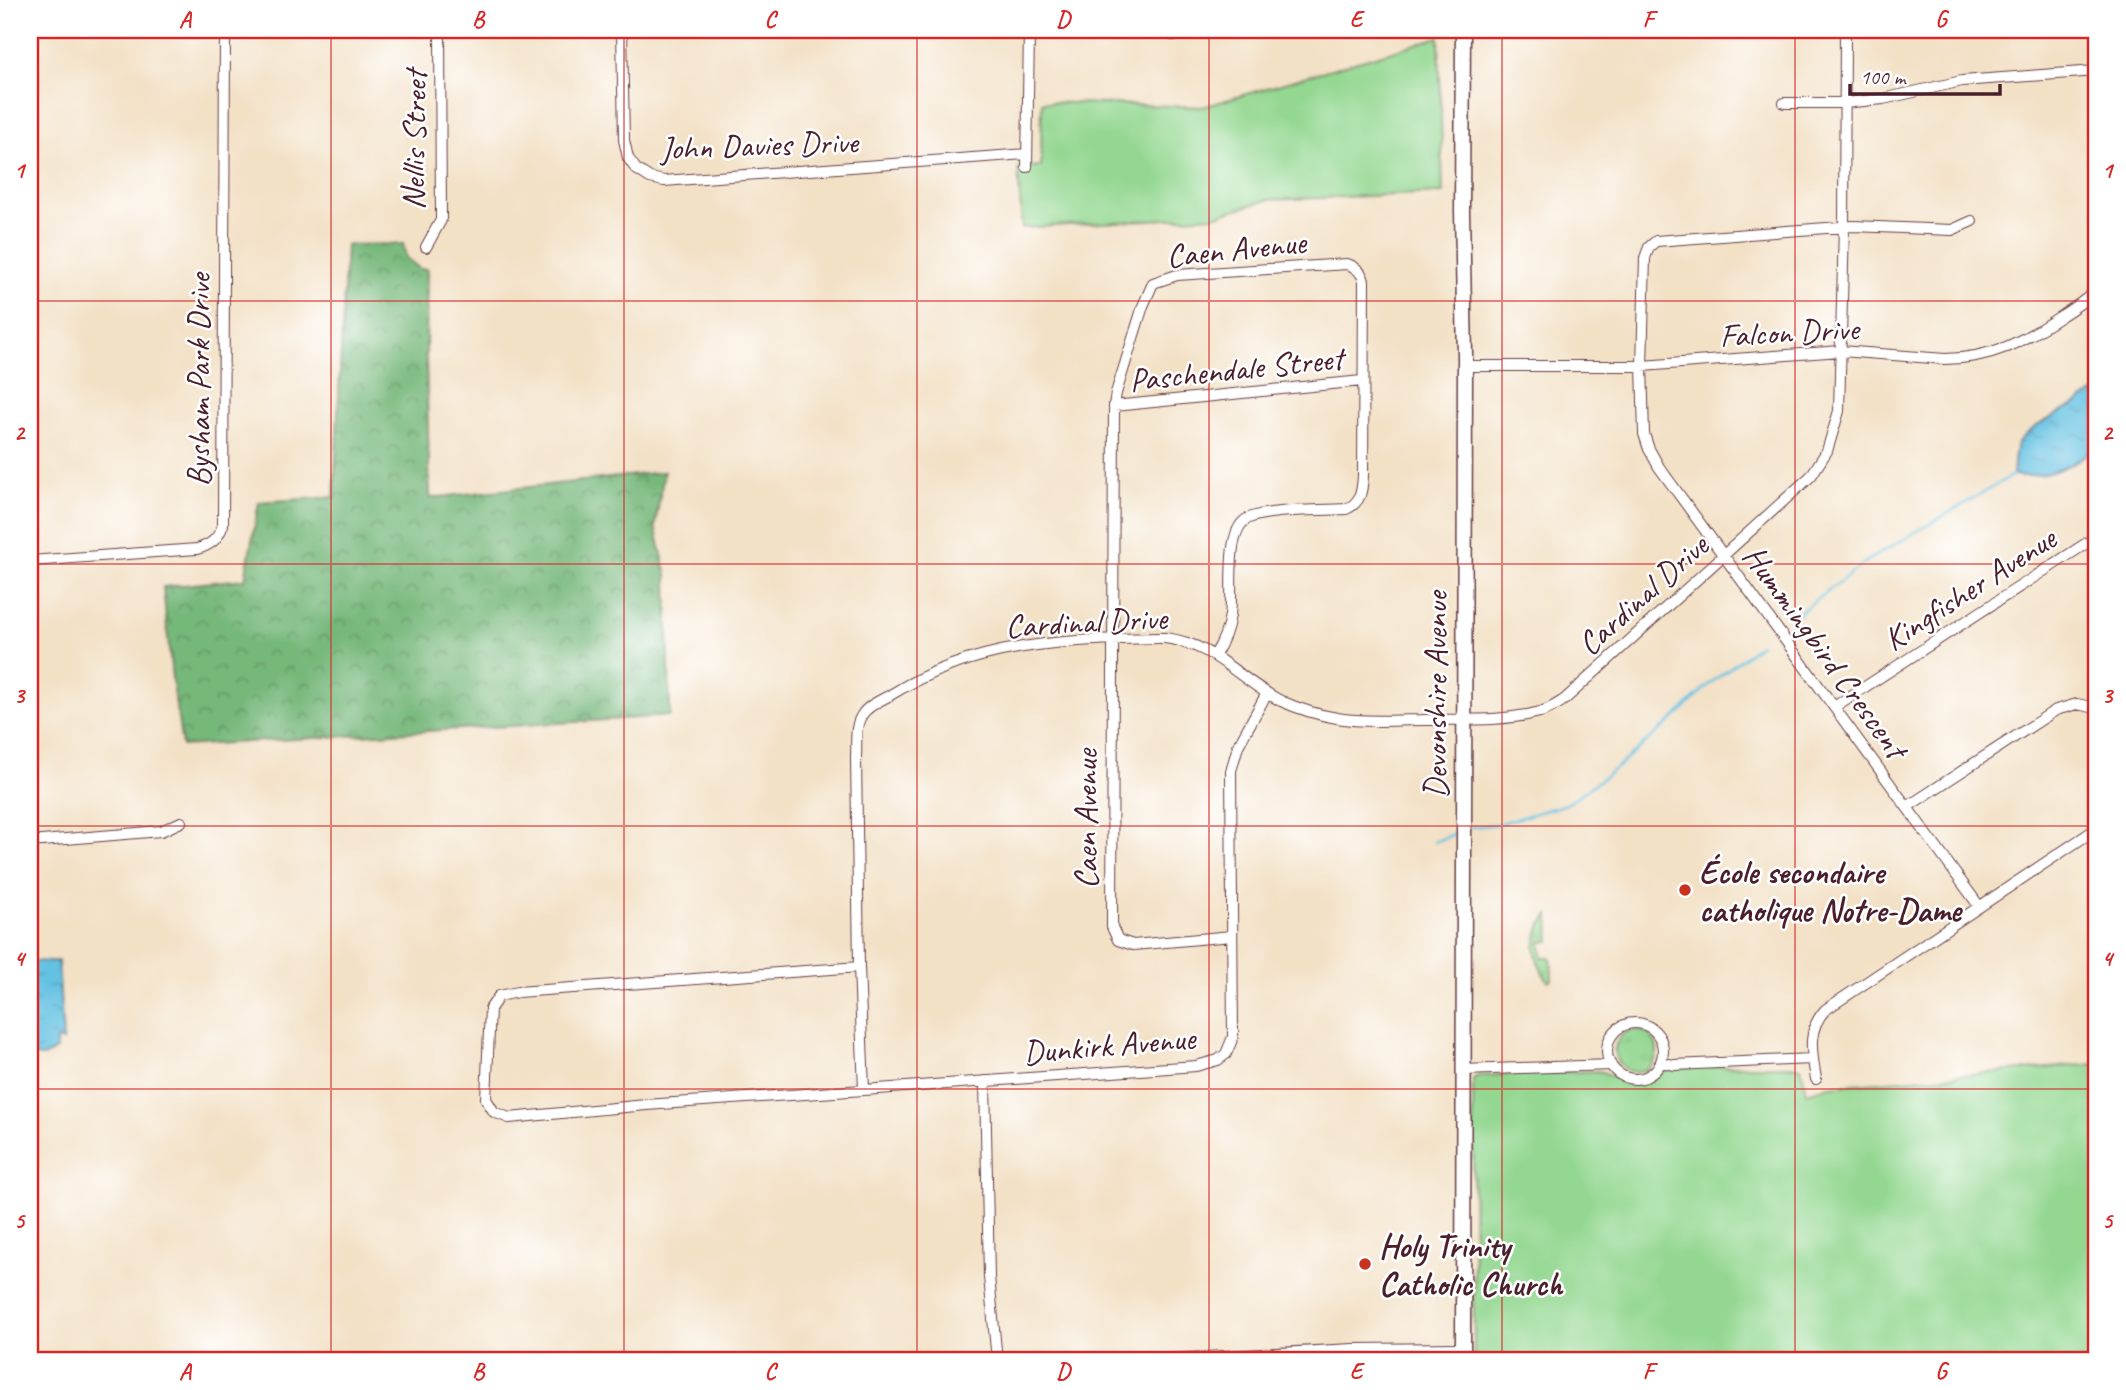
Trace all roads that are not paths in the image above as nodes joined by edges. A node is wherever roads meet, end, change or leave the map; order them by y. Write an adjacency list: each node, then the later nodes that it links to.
1 (225, 30): 25 (street, Bysham Park Drive)
2 (440, 30): 16 (street, Nellis Street)
3 (622, 30): 12 (street, John Davies Drive)
4 (1029, 30): 12 (street)
5 (1161, 30): 6 (street)
6 (1197, 30)
7 (1463, 30): 19 (main road, Devonshire Avenue)
8 (1845, 30): 11 (street, Cardinal Drive)
9 (2096, 71): 11 (street)
10 (1784, 103): 11 (street)
11 (1844, 103): 15 (street, Cardinal Drive)
12 (1027, 154): 13 (street)
13 (1027, 167)
14 (1972, 221): 15 (street, Hummingbird Crescent)
15 (1844, 227): 18 (street, Cardinal Drive); 20 (street, Hummingbird Crescent)
16 (426, 247)
17 (2096, 290): 18 (street, Falcon Drive)
18 (1841, 351): 20 (street, Falcon Drive); 24 (street, Cardinal Drive)
19 (1465, 366): 20 (street, Falcon Drive); 31 (main road, Devonshire Avenue)
20 (1642, 366): 24 (street, Hummingbird Crescent)
21 (1362, 381): 22 (street, Paschendale Street); 22 (street, Caen Avenue); 27 (street, Caen Avenue)
22 (1114, 406): 26 (street, Caen Avenue)
23 (2096, 537): 29 (street, Kingfisher Avenue)
24 (1724, 555): 29 (street, Hummingbird Crescent); 31 (street, Cardinal Drive)
25 (30, 561)
26 (1112, 639): 27 (street, Cardinal Drive); 37 (street, Caen Avenue); 38 (street, Cardinal Drive)
27 (1215, 655): 28 (street, Cardinal Drive)
28 (1267, 693): 31 (street, Cardinal Drive); 37 (street, Dunkirk Avenue)
29 (1835, 707): 32 (street, Hummingbird Crescent)
30 (2096, 708): 32 (street)
31 (1462, 719): 42 (main road, Devonshire Avenue)
32 (1907, 807): 36 (street, Hummingbird Crescent)
33 (181, 822): 35 (street)
34 (2096, 830): 36 (street)
35 (30, 842)
36 (1979, 906): 39 (street)
37 (1232, 936): 44 (street, Dunkirk Avenue)
38 (859, 967): 45 (street, Cardinal Drive); 45 (street)
39 (1813, 1059): 40 (street); 43 (street)
40 (1661, 1062): 41 (street); 41 (street)
41 (1611, 1065): 42 (street)
42 (1463, 1070): 46 (main road, Devonshire Avenue)
43 (1816, 1079)
44 (985, 1081): 45 (street); 47 (street, Dunkirk Avenue)
45 (864, 1090)
46 (1463, 1354): 48 (street)
47 (997, 1360)
48 (1148, 1360)

